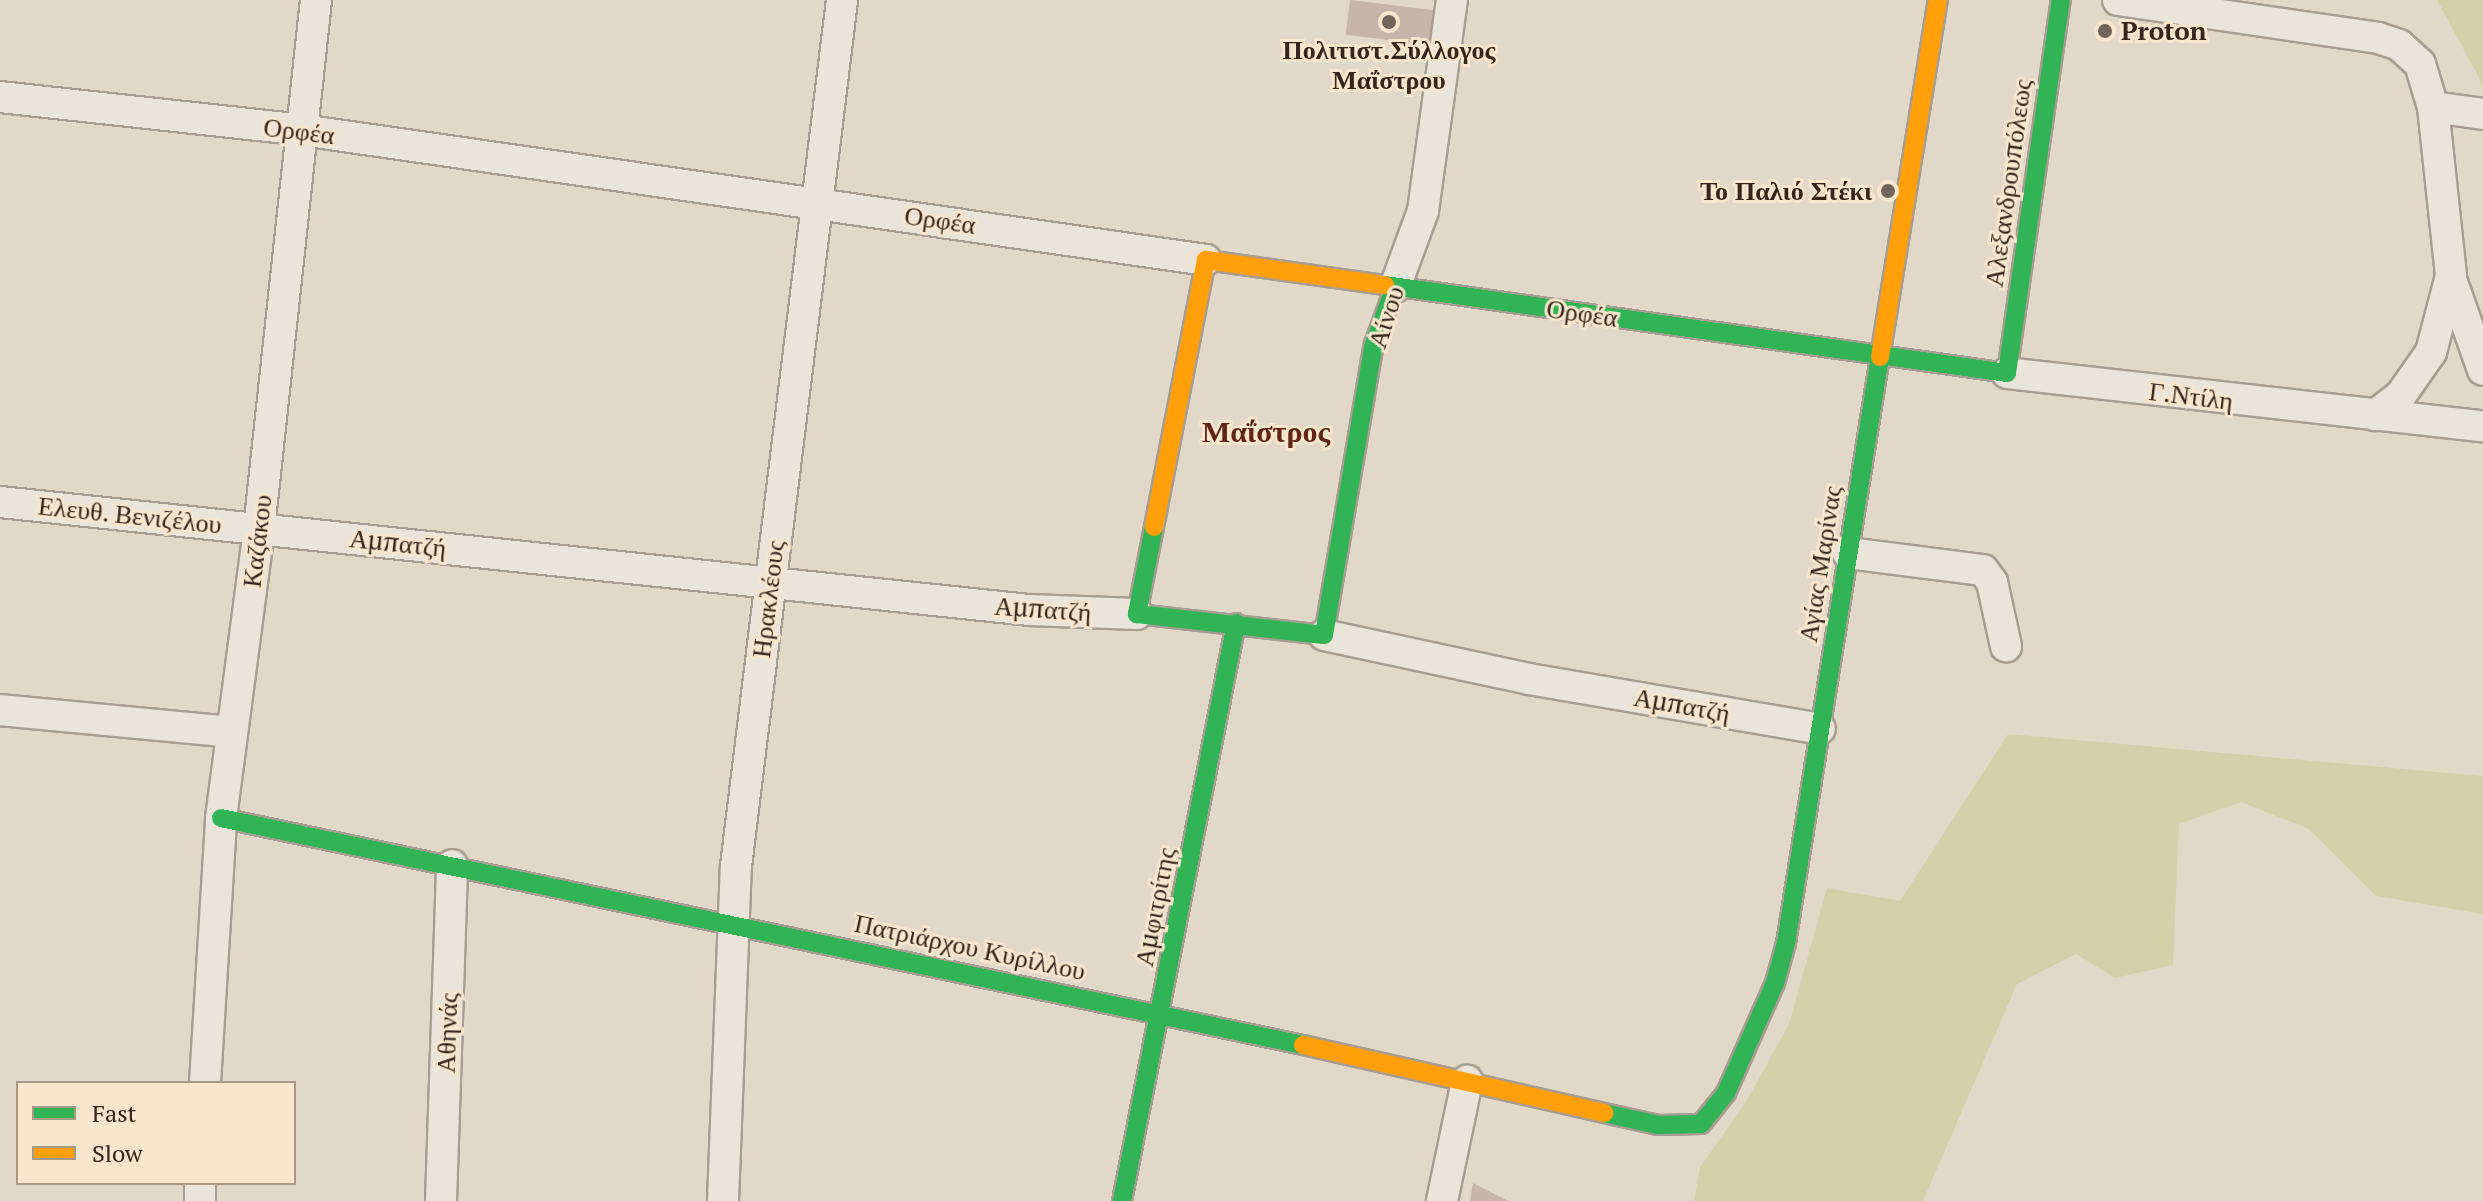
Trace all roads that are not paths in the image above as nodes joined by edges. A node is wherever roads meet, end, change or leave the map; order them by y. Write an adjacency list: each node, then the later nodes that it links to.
1 (316, 0): 10 (street, Καζάκου)
2 (842, 0): 11 (street, Ηρακλέους)
3 (1452, 0): 14 (street, Αίνου)
4 (1938, 0): 15 (street, Αγίας Μαρίνας)
5 (2061, 0): 17 (street, Αλεξανδρουπόλεως)
6 (2118, 0): 8 (street)
7 (0, 97): 10 (street, Ορφέα)
8 (2433, 107): 9 (street); 13 (street)
9 (2483, 114)
10 (302, 130): 11 (street, Ορφέα); 21 (street, Καζάκου)
11 (815, 202): 12 (street, Ορφέα); 23 (street, Ηρακλέους)
12 (1206, 260): 14 (street, Ορφέα); 24 (street)
13 (2451, 276): 16 (street); 18 (street)
14 (1395, 287): 15 (street, Ορφέα); 26 (street, Αίνου)
15 (1879, 355): 17 (street, Ορφέα); 22 (street, Αγίας Μαρίνας)
16 (2483, 370)
17 (2007, 373): 18 (street, Γ.Ντίλη)
18 (2375, 415): 19 (street, Γ.Ντίλη)
19 (2483, 426)
20 (0, 502): 21 (street, Ελευθ. Βενιζέλου)
21 (259, 529): 23 (street, Αμπατζή); 30 (street, Καζάκου)
22 (1848, 553): 27 (street); 29 (street, Αγίας Μαρίνας)
23 (770, 582): 24 (street, Αμπατζή); 33 (street, Ηρακλέους)
24 (1137, 614): 25 (street, Αμπατζή)
25 (1236, 623): 26 (street, Αμπατζή); 34 (street, Αμφιτρίτης)
26 (1324, 635): 29 (street, Αμπατζή)
27 (2006, 646)
28 (0, 710): 30 (street)
29 (1820, 729): 37 (street, Αγίας Μαρίνας)
30 (232, 732): 31 (street, Καζάκου)
31 (221, 818): 32 (street, Πατριάρχου Κυρίλλου); 35 (street, Καζάκου)
32 (452, 865): 33 (street, Πατριάρχου Κυρίλλου); 38 (street, Αθηνάς)
33 (731, 925): 34 (street, Πατριάρχου Κυρίλλου); 39 (street, Ηρακλέους)
34 (1161, 1013): 36 (street, Πατριάρχου Κυρίλλου); 40 (street, Αμφιτρίτης)
35 (205, 1081)
36 (1467, 1081): 37 (street, Πατριάρχου Κυρίλλου); 41 (street)
37 (1706, 1121)
38 (441, 1201)
39 (723, 1201)
40 (1122, 1201)
41 (1442, 1201)

